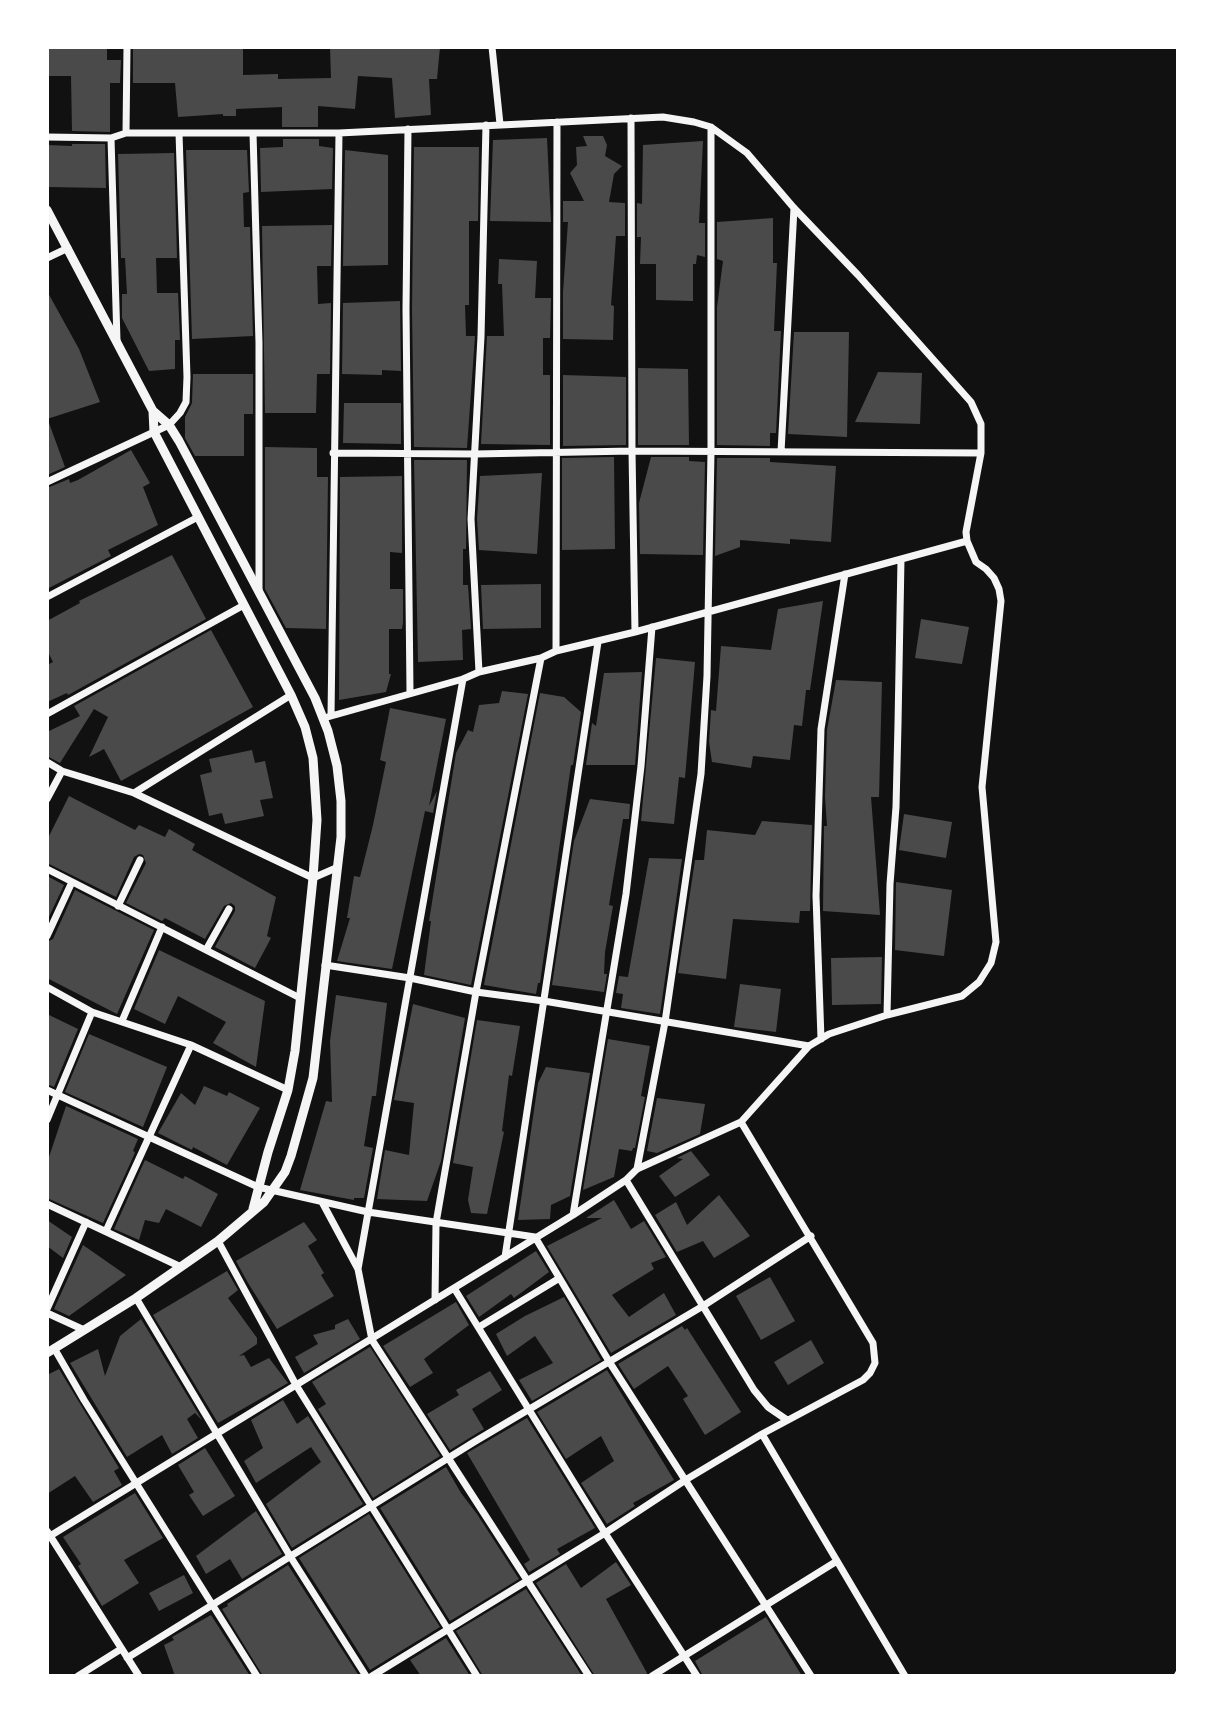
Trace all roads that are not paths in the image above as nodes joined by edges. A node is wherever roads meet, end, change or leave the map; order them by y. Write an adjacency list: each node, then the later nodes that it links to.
1 (127, 47): 9 (street)
2 (492, 47): 5 (street)
3 (631, 118): 4 (street); 7 (street); 23 (street)
4 (556, 122): 5 (street); 27 (street)
5 (500, 124): 6 (street)
6 (485, 125): 8 (street); 30 (street)
7 (711, 127): 15 (street); 25 (street)
8 (408, 129): 12 (street); 24 (street)
9 (126, 133): 10 (street); 14 (street)
10 (179, 133): 11 (street); 21 (street)
11 (253, 133): 12 (street); 36 (street)
12 (339, 133): 26 (street)
13 (47, 137): 14 (street)
14 (111, 138): 19 (street)
15 (794, 208): 28 (street); 29 (street)
16 (47, 210): 17 (street)
17 (68, 248): 18 (street); 19 (street)
18 (47, 258)
19 (117, 342): 20 (street)
20 (153, 411): 21 (street); 22 (street)
21 (169, 425): 22 (street); 36 (street)
22 (153, 432): 31 (street); 32 (street)
23 (632, 451): 25 (street); 27 (street); 41 (street)
24 (409, 452): 26 (street); 30 (street); 47 (street)
25 (711, 452): 28 (street); 39 (street)
26 (333, 453): 50 (street)
27 (556, 453): 30 (street); 43 (street)
28 (781, 453): 29 (street)
29 (981, 453): 33 (street)
30 (475, 454): 45 (street)
31 (47, 482)
32 (198, 517): 37 (street); 38 (street)
33 (967, 541): 34 (street); 73 (street)
34 (901, 559): 35 (street); 73 (street)
35 (845, 575): 39 (street); 76 (street)
36 (259, 592): 50 (street)
37 (47, 597)
38 (244, 605): 48 (street); 49 (street)
39 (708, 612): 40 (street); 75 (street)
40 (652, 627): 41 (street); 72 (street)
41 (635, 632): 42 (street)
42 (598, 642): 43 (street); 70 (street)
43 (556, 651): 44 (street)
44 (541, 658): 45 (street); 68 (street)
45 (479, 672): 46 (street)
46 (463, 679): 47 (street); 66 (street)
47 (410, 692): 50 (street)
48 (291, 695): 53 (street); 58 (street)
49 (47, 714)
50 (327, 717): 56 (street)
51 (47, 762): 52 (street)
52 (62, 771): 53 (street); 54 (street)
53 (134, 793): 58 (street)
54 (47, 799)
55 (140, 860): 60 (street)
56 (336, 868): 58 (street); 65 (street)
57 (47, 869): 59 (street)
58 (313, 878): 69 (street)
59 (72, 883): 60 (street); 63 (street)
60 (118, 906): 62 (street)
61 (229, 909): 64 (street)
62 (162, 927): 64 (street); 74 (street)
63 (47, 936)
64 (206, 950): 69 (street)
65 (326, 965): 66 (street); 88 (street)
66 (410, 978): 68 (street); 92 (street)
67 (47, 987): 71 (street)
68 (476, 992): 70 (street); 95 (street)
69 (300, 998): 80 (street)
70 (544, 1001): 72 (street); 97 (street)
71 (92, 1012): 74 (street); 81 (street)
72 (605, 1012): 75 (street); 93 (street)
73 (887, 1014): 76 (street)
74 (122, 1021): 77 (street)
75 (665, 1022): 78 (street); 85 (street)
76 (821, 1039): 78 (street)
77 (191, 1045): 80 (street); 84 (street)
78 (810, 1046): 83 (street)
79 (47, 1090): 81 (street)
80 (288, 1090): 87 (street)
81 (59, 1096): 82 (street); 84 (street)
82 (47, 1121)
83 (741, 1122): 85 (street); 98 (street)
84 (149, 1136): 87 (street); 96 (street)
85 (637, 1170): 86 (street)
86 (626, 1180): 93 (street); 108 (street)
87 (258, 1186): 88 (street); 91 (street)
88 (274, 1190): 89 (street); 91 (street)
89 (322, 1202): 92 (street); 103 (street)
90 (47, 1204): 94 (street)
91 (253, 1209): 100 (street)
92 (368, 1212): 95 (street); 103 (street)
93 (573, 1216): 99 (street)
94 (86, 1222): 96 (street); 109 (street)
95 (436, 1223): 97 (street); 107 (street)
96 (106, 1231): 102 (street)
97 (509, 1234): 99 (street); 101 (street)
98 (810, 1236): 108 (street); 117 (street)
99 (535, 1237): 101 (street); 104 (street)
100 (218, 1241): 102 (street); 115 (street)
101 (505, 1257): 105 (street)
102 (181, 1267): 106 (street)
103 (358, 1269): 112 (street)
104 (558, 1279): 110 (street); 114 (street)
105 (454, 1288): 107 (street); 110 (street)
106 (136, 1298): 111 (street); 118 (street)
107 (435, 1300): 112 (street)
108 (703, 1306): 114 (street); 117 (street)
109 (47, 1311): 111 (street)
110 (479, 1327): 116 (street)
111 (82, 1329): 113 (street)
112 (372, 1340): 115 (street); 120 (street)
113 (50, 1350): 122 (street)
114 (610, 1363): 116 (street); 121 (street)
115 (296, 1385): 118 (street); 123 (street)
116 (531, 1409): 120 (street); 125 (street)
117 (787, 1420): 119 (street)
118 (215, 1433): 122 (street); 126 (street)
119 (762, 1434): 121 (street); 127 (street)
120 (449, 1458): 123 (street); 128 (street)
121 (687, 1479): 125 (street); 130 (street)
122 (137, 1483): 124 (street); 129 (street)
123 (370, 1506): 126 (street); 131 (street)
124 (49, 1533): 132 (street)
125 (605, 1533): 128 (street); 133 (street)
126 (290, 1556): 129 (street); 139 (street)
127 (837, 1561): 130 (street); 145 (street)
128 (528, 1580): 131 (street); 141 (street)
129 (211, 1604): 134 (street); 138 (street)
130 (767, 1604): 133 (street); 144 (street)
131 (448, 1629): 139 (street); 140 (street)
132 (121, 1649): 134 (street); 136 (street)
133 (684, 1655): 142 (street); 143 (street)
134 (128, 1658): 137 (street)
135 (1178, 1671): 146 (lane)
136 (78, 1676)
137 (139, 1676)
138 (257, 1676)
139 (369, 1676)
140 (477, 1676)
141 (589, 1676)
142 (652, 1676)
143 (697, 1676)
144 (811, 1676)
145 (905, 1676)
146 (1175, 1676)

